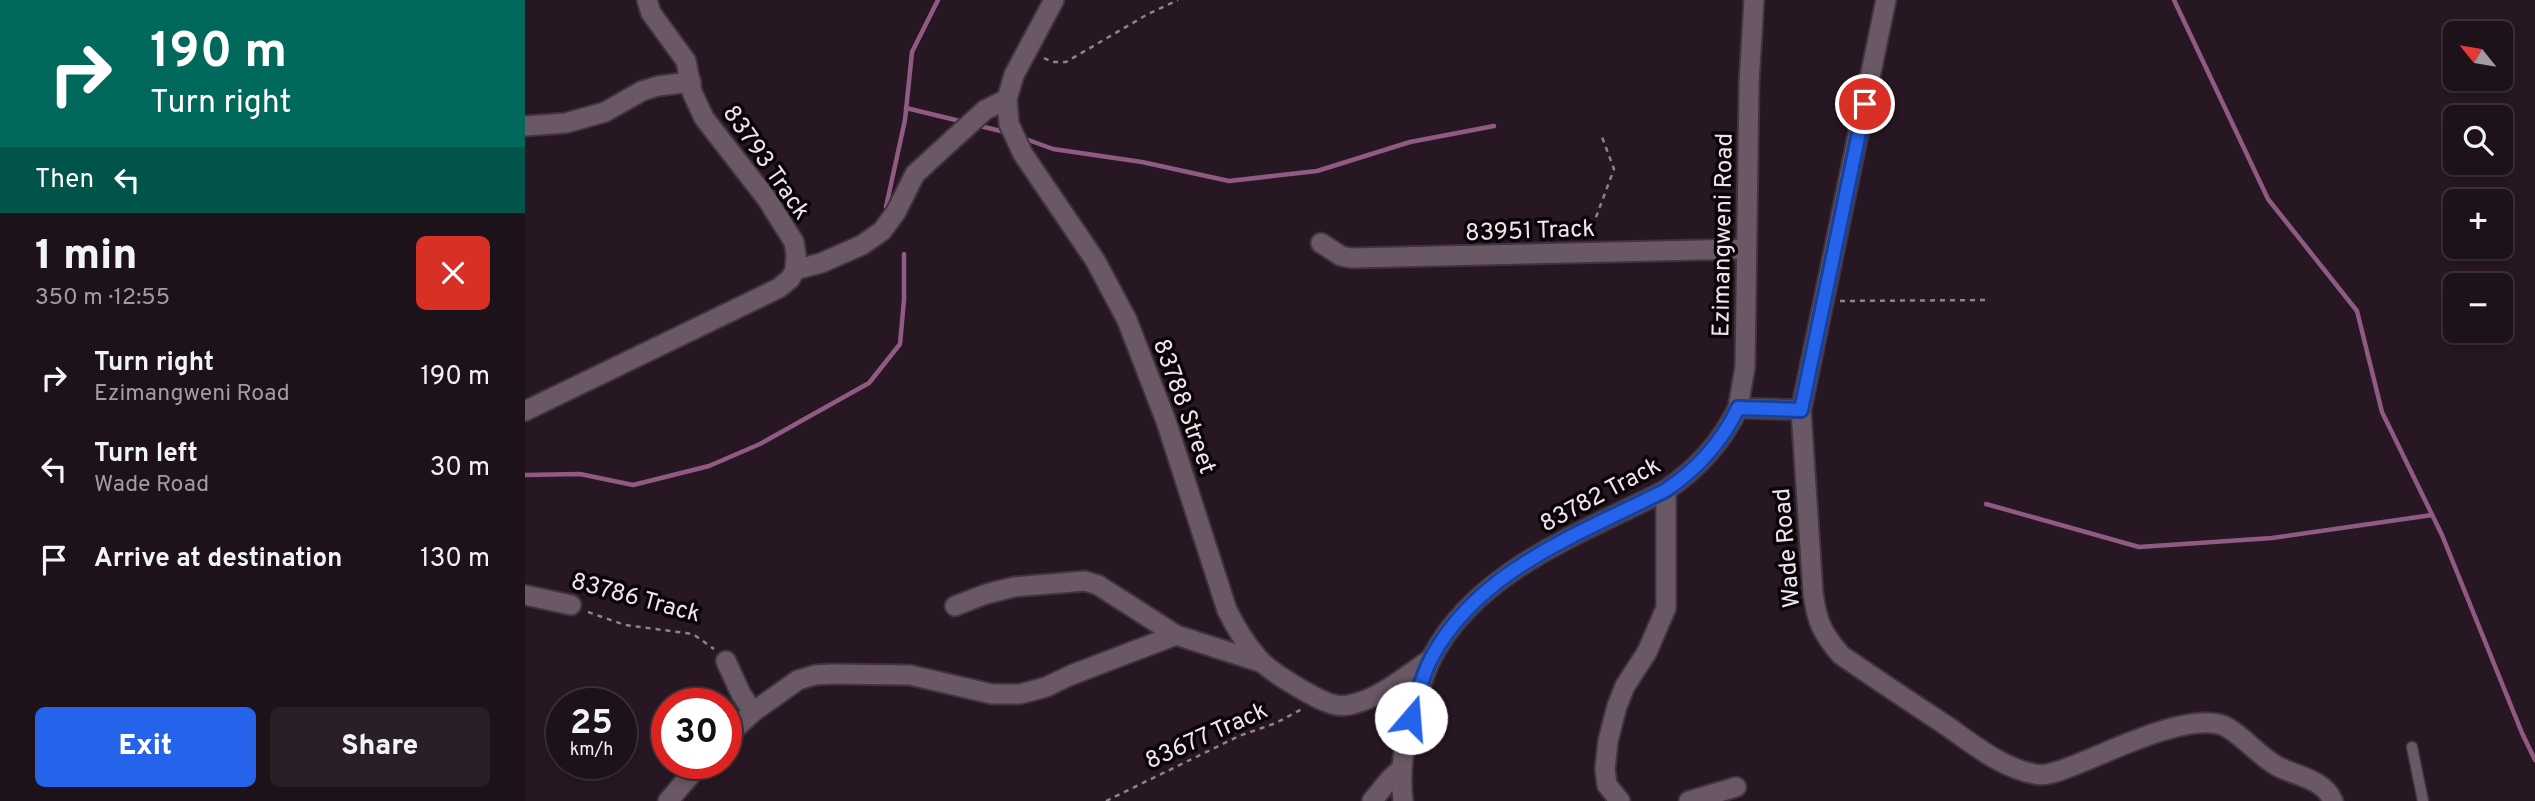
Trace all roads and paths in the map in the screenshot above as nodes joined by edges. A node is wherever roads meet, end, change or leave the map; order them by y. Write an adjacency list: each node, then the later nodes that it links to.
1 (647, 0): 7 (street, 83793 Track)
2 (1054, 0): 6 (street, 83788 Street)
3 (1178, 0): 6 (path)
4 (1754, 0): 12 (street, Ezimangweni Road)
5 (1886, 0): 16 (street, Wade Road)
6 (1026, 51): 8 (street, 83788 Street)
7 (691, 82): 9 (street); 14 (street, 83793 Track)
8 (1007, 99): 14 (street); 27 (street, 83788 Street)
9 (525, 127)
10 (1602, 137): 13 (path)
11 (1321, 243): 13 (street, 83951 Track)
12 (1745, 249): 13 (street, 83951 Track); 17 (street, Ezimangweni Road)
13 (1583, 253)
14 (795, 270): 19 (street)
15 (1989, 300): 16 (path)
16 (1823, 301): 18 (street, Wade Road)
17 (1738, 408): 18 (street); 20 (street, 83782 Track)
18 (1801, 410): 41 (street, Wade Road)
19 (525, 411)
20 (1666, 490): 25 (street, 83782 Track); 39 (street)
21 (525, 595): 22 (street, 83786 Track)
22 (571, 605): 26 (path, 83786 Track)
23 (955, 606): 24 (street)
24 (1176, 635): 27 (street); 29 (street)
25 (1431, 659): 28 (street, 83788 Street); 32 (street, 83782 Track)
26 (726, 661): 29 (street)
27 (1261, 662): 28 (street, 83788 Street)
28 (1320, 699): 36 (path, 83677 Track)
29 (753, 712): 30 (street)
30 (742, 722)
31 (2412, 747): 42 (lane)
32 (1401, 769): 37 (street); 38 (street, 83782 Track)
33 (687, 779): 35 (street)
34 (1736, 787): 40 (street)
35 (668, 801)
36 (1106, 801)
37 (1372, 801)
38 (1403, 801)
39 (1621, 801)
40 (1689, 801)
41 (2333, 801)
42 (2423, 801)

